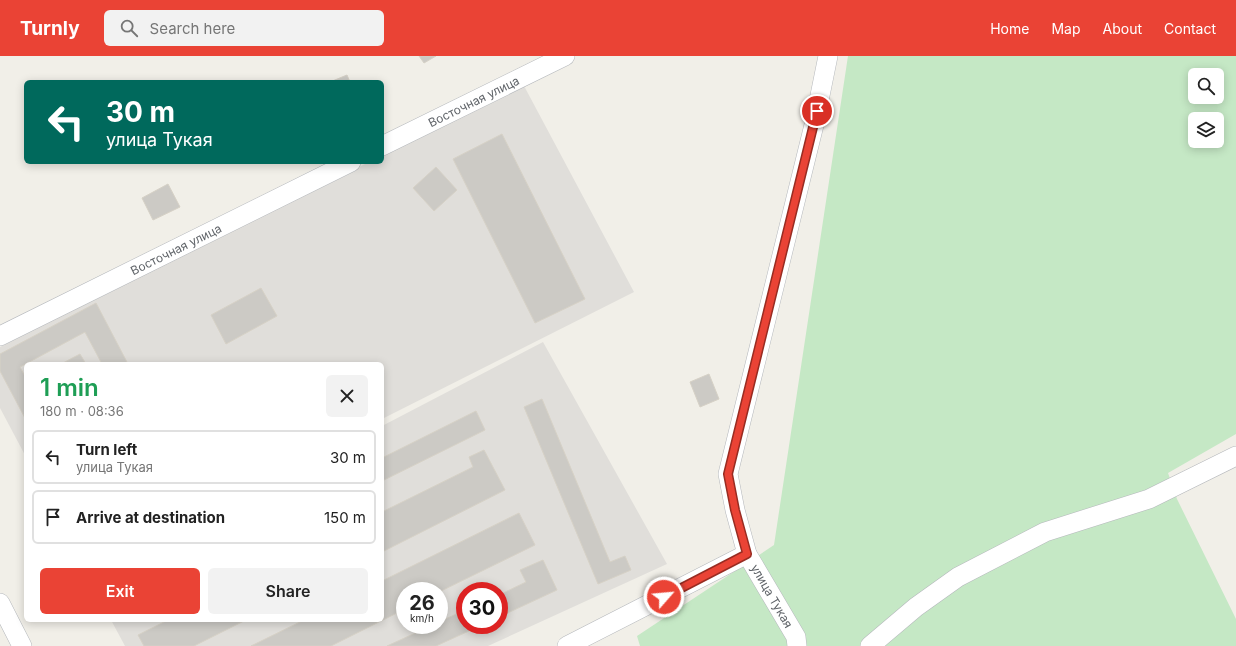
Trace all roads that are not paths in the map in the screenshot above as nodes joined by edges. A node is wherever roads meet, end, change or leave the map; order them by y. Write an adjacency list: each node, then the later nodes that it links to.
1 (565, 56): 3 (street, Восточная улица)
2 (828, 56): 7 (street, улица Тукая)
3 (384, 145)
4 (347, 164): 5 (street, Восточная улица)
5 (0, 336)
6 (1236, 456): 12 (street)
7 (747, 554): 10 (street); 11 (street, улица Тукая)
8 (0, 603): 9 (street)
9 (22, 646)
10 (567, 646)
11 (797, 646)
12 (870, 646)

